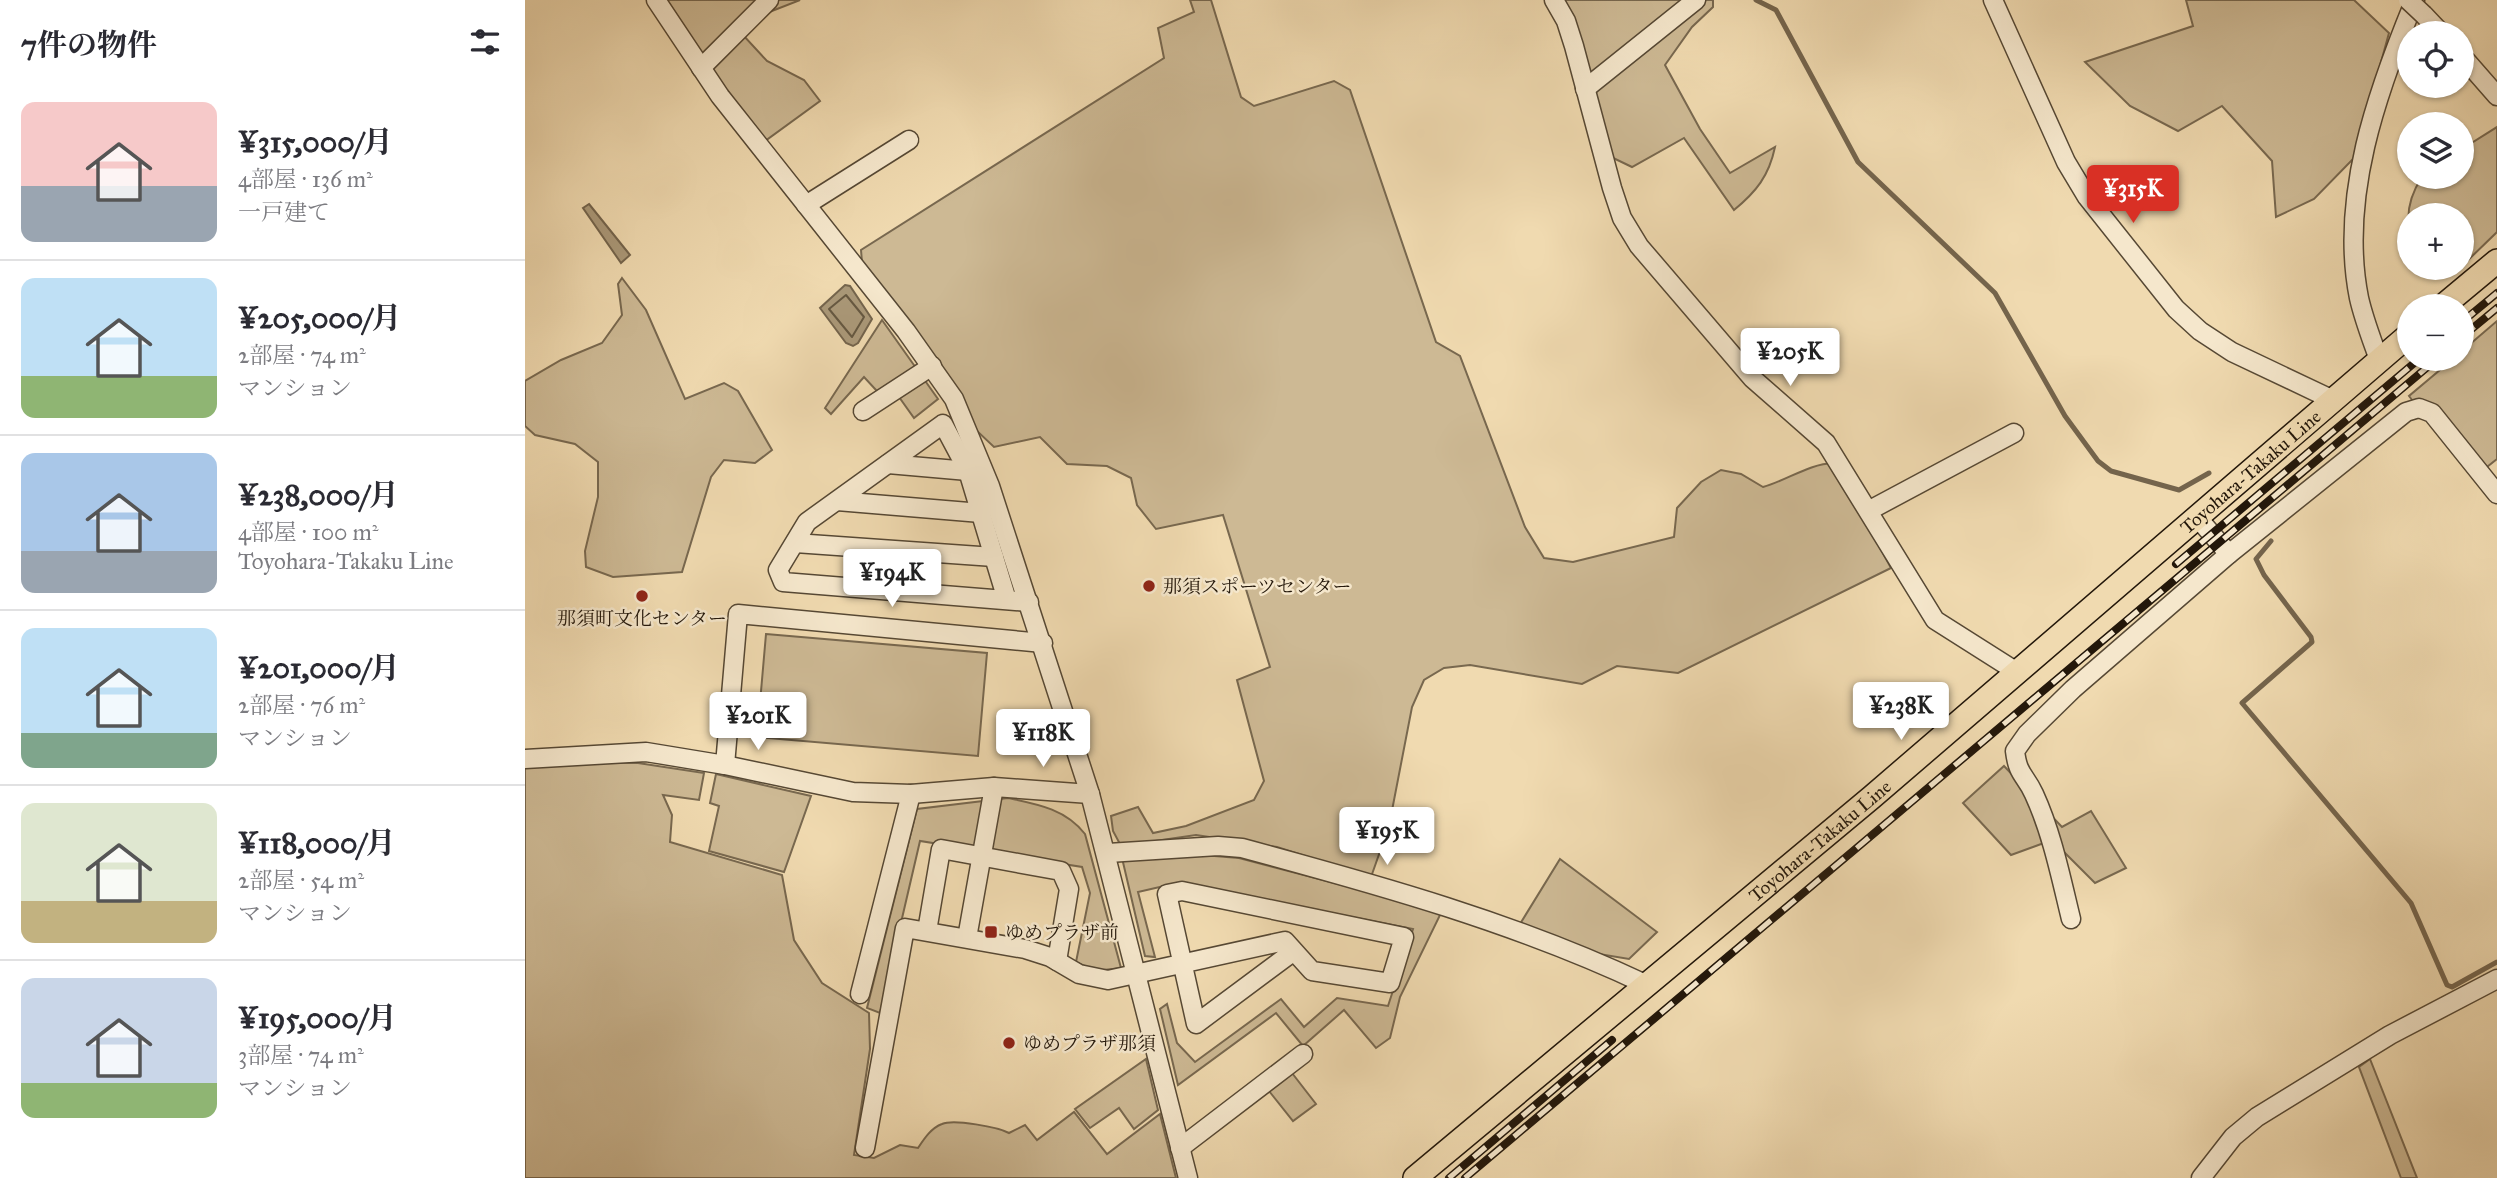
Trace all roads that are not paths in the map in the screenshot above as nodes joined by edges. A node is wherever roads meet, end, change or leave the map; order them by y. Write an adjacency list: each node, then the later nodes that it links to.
1 (656, 0): 8 (street)
2 (769, 0): 8 (street)
3 (1554, 0): 10 (street)
4 (1696, 0): 10 (street)
5 (1993, 0): 19 (street)
6 (2408, 0): 7 (street, bridge)
7 (2419, 8): 17 (street)
8 (701, 68): 13 (street)
9 (2474, 70): 11 (street)
10 (1585, 89): 26 (street)
11 (2497, 96)
12 (909, 140): 13 (street)
13 (806, 205): 18 (street)
14 (2497, 261): 15 (main road)
15 (2457, 294)
16 (2397, 345): 17 (main road, Toyohara-Takaku Line)
17 (2379, 360): 19 (main road, Toyohara-Takaku Line)
18 (932, 366): 20 (street); 33 (street)
19 (2331, 400): 28 (main road, Toyohara-Takaku Line)
20 (863, 411)
21 (2014, 433): 26 (street)
22 (888, 464): 23 (street); 23 (street); 25 (street)
23 (968, 471): 27 (street)
24 (2497, 495): 30 (street)
25 (837, 501): 27 (street); 29 (street)
26 (1870, 510): 35 (street)
27 (981, 513): 31 (street)
28 (2196, 516): 30 (street); 35 (main road, Toyohara-Takaku Line)
29 (795, 543): 31 (street); 32 (street)
30 (2229, 554): 44 (street)
31 (994, 557): 32 (street)
32 (1007, 600): 33 (street)
33 (1029, 602): 34 (street)
34 (1043, 643): 37 (street); 40 (street)
35 (2017, 672): 52 (main road, Toyohara-Takaku Line)
36 (525, 759): 37 (street)
37 (725, 765): 39 (street)
38 (994, 787): 39 (street); 40 (street); 42 (street)
39 (911, 794): 53 (street)
40 (1090, 794): 41 (street)
41 (1108, 853): 50 (street); 52 (street)
42 (982, 856): 45 (street); 46 (street); 48 (street)
43 (1289, 913): 47 (street); 47 (street); 49 (street)
44 (2071, 919)
45 (927, 931): 46 (street); 55 (street)
46 (967, 938): 48 (street)
47 (1290, 946): 49 (street); 49 (street)
48 (1057, 961): 50 (street)
49 (1183, 963): 50 (street)
50 (1138, 973): 56 (street)
51 (2497, 979): 59 (street)
52 (1645, 984): 58 (main road, Toyohara-Takaku Line)
53 (860, 994)
54 (1304, 1054): 56 (street)
55 (865, 1148)
56 (1180, 1148): 57 (street)
57 (1188, 1178)
58 (1415, 1178)
59 (2201, 1178)

